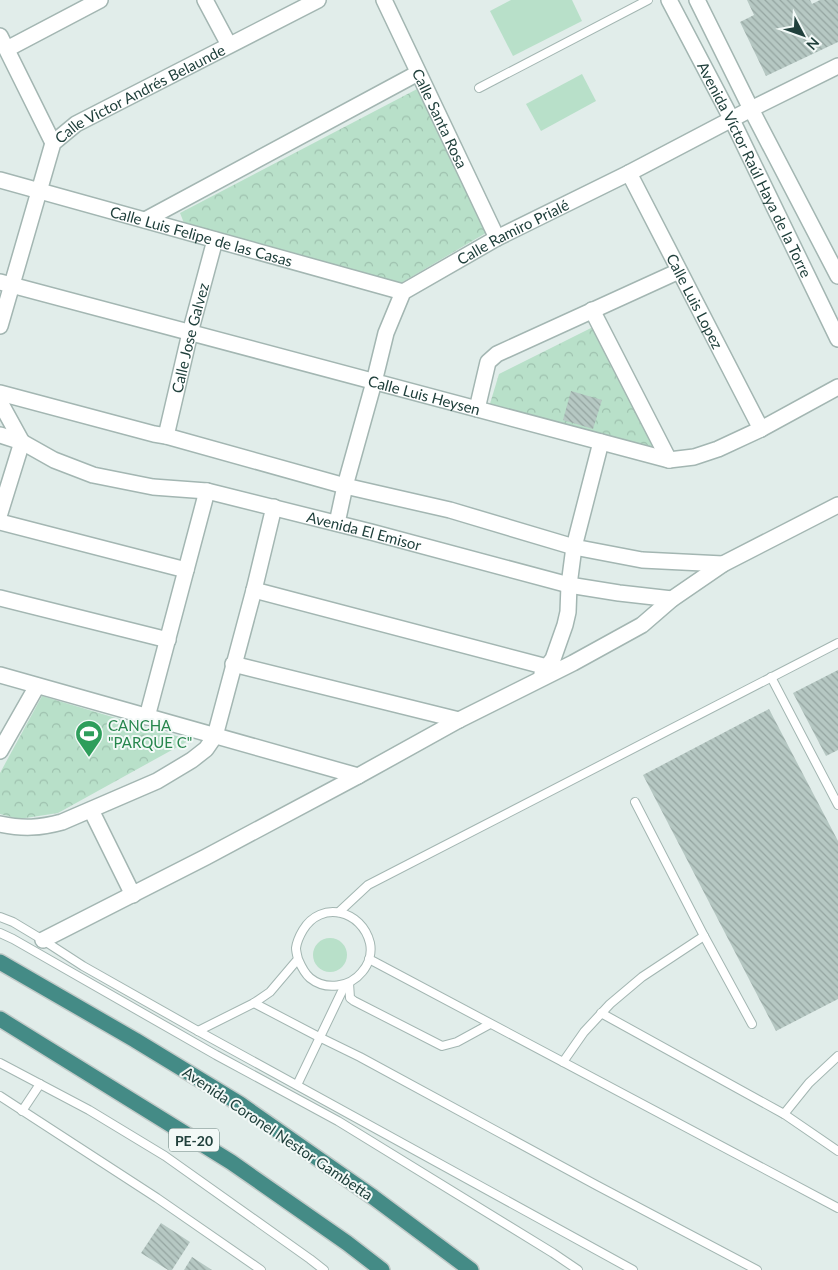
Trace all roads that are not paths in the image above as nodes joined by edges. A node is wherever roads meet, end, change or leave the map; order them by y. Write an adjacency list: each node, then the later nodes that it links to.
1 (100, 0): 8 (street)
2 (205, 0): 9 (street)
3 (318, 0): 9 (street, Calle Victor Andrés Belaunde)
4 (384, 0): 11 (street, Calle Santa Rosa)
5 (648, 0): 12 (lane)
6 (669, 0): 14 (street, Avenida Víctor Raúl Haya de la Torre)
7 (697, 0): 13 (street, Avenida Víctor Raúl Haya de la Torre)
8 (3, 42): 15 (street)
9 (229, 45): 15 (street, Calle Victor Andrés Belaunde)
10 (838, 66): 13 (street, Calle Ramiro Prialé)
11 (418, 73): 19 (street); 20 (street, Calle Santa Rosa)
12 (480, 88)
13 (751, 109): 14 (street, Calle Ramiro Prialé); 23 (street, Avenida Víctor Raúl Haya de la Torre)
14 (732, 120): 16 (street, Calle Ramiro Prialé); 29 (street, Avenida Víctor Raúl Haya de la Torre)
15 (53, 143): 18 (street, Calle Victor Andrés Belaunde)
16 (630, 173): 20 (street, Calle Ramiro Prialé); 22 (street, Calle Luis Lopez)
17 (0, 180): 18 (street, Calle Luis Felipe de las Casas)
18 (39, 191): 19 (street, Calle Luis Felipe de las Casas); 24 (street, Calle Victor Andrés Belaunde)
19 (145, 220): 21 (street, Calle Luis Felipe de las Casas)
20 (498, 238): 25 (street, Calle Ramiro Prialé)
21 (216, 240): 25 (street, Calle Luis Felipe de las Casas); 28 (street, Calle Jose Galvez)
22 (679, 271): 26 (street); 35 (street, Calle Luis Lopez)
23 (838, 276)
24 (6, 284): 27 (street, Calle Victor Andrés Belaunde); 28 (street, Calle Luis Heysen)
25 (403, 292): 30 (street)
26 (592, 310): 34 (street); 40 (street)
27 (0, 326)
28 (190, 333): 30 (street, Calle Luis Heysen); 37 (street, Calle Jose Galvez)
29 (838, 339)
30 (374, 382): 34 (street, Calle Luis Heysen); 41 (street)
31 (838, 387): 35 (street, Calle Luis Heysen)
32 (0, 393): 37 (street)
33 (0, 402): 38 (street)
34 (477, 410): 39 (street, Calle Luis Heysen)
35 (761, 429): 40 (street, Calle Luis Heysen)
36 (0, 435): 38 (street, Avenida El Emisor)
37 (166, 436): 41 (street)
38 (22, 442): 42 (street, Avenida El Emisor); 45 (street)
39 (601, 442): 40 (street, Calle Luis Heysen); 48 (street)
40 (669, 460)
41 (345, 486): 47 (street); 48 (street)
42 (207, 491): 44 (street, Avenida El Emisor); 50 (street)
43 (838, 505): 49 (street)
44 (274, 507): 47 (street, Avenida El Emisor); 52 (street)
45 (0, 513)
46 (0, 522): 50 (street)
47 (336, 523): 51 (street, Avenida El Emisor)
48 (574, 547): 49 (street); 51 (street)
49 (724, 564): 54 (street)
50 (186, 570): 55 (street)
51 (569, 585): 54 (street, Avenida El Emisor); 58 (street)
52 (254, 590): 57 (street); 58 (street)
53 (0, 598): 55 (street)
54 (672, 599): 61 (street)
55 (168, 640): 63 (street)
56 (838, 643): 60 (lane)
57 (233, 664): 64 (street); 65 (street)
58 (548, 667): 61 (street)
59 (0, 676): 62 (street)
60 (771, 677): 69 (lane); 73 (lane)
61 (533, 682): 64 (street)
62 (37, 686): 63 (street); 66 (street)
63 (147, 717): 65 (street)
64 (459, 720): 67 (street)
65 (215, 736): 67 (street); 70 (street)
66 (0, 751)
67 (358, 776): 72 (street)
68 (635, 802): 76 (lane)
69 (838, 805)
70 (91, 810): 71 (street); 72 (street)
71 (0, 824)
72 (133, 895): 77 (street)
73 (340, 912): 78 (lane); 79 (lane)
74 (0, 917): 77 (lane)
75 (0, 933): 103 (lane)
76 (704, 936): 83 (lane); 86 (lane)
77 (43, 940): 87 (lane)
78 (298, 959): 81 (lane); 82 (lane)
79 (369, 959): 81 (lane); 85 (lane)
80 (0, 962): 102 (highway, Avenida Coronel Nestor Gambetta)
81 (347, 984): 85 (lane); 88 (lane)
82 (254, 1003): 87 (lane); 88 (lane)
83 (602, 1013): 90 (lane); 96 (lane)
84 (0, 1020): 101 (highway, PE-20)
85 (490, 1024): 90 (lane)
86 (752, 1024)
87 (198, 1031): 93 (lane)
88 (319, 1038): 93 (lane); 105 (lane)
89 (838, 1056): 96 (lane)
90 (563, 1062): 98 (lane)
91 (0, 1063): 92 (lane)
92 (40, 1084): 95 (lane); 100 (lane)
93 (297, 1085): 104 (lane)
94 (0, 1096): 95 (lane)
95 (22, 1111): 99 (lane)
96 (784, 1114): 97 (lane)
97 (838, 1151)
98 (838, 1208)
99 (261, 1270)
100 (324, 1270)
101 (382, 1270)
102 (471, 1270)
103 (578, 1270)
104 (633, 1270)
105 (757, 1270)

